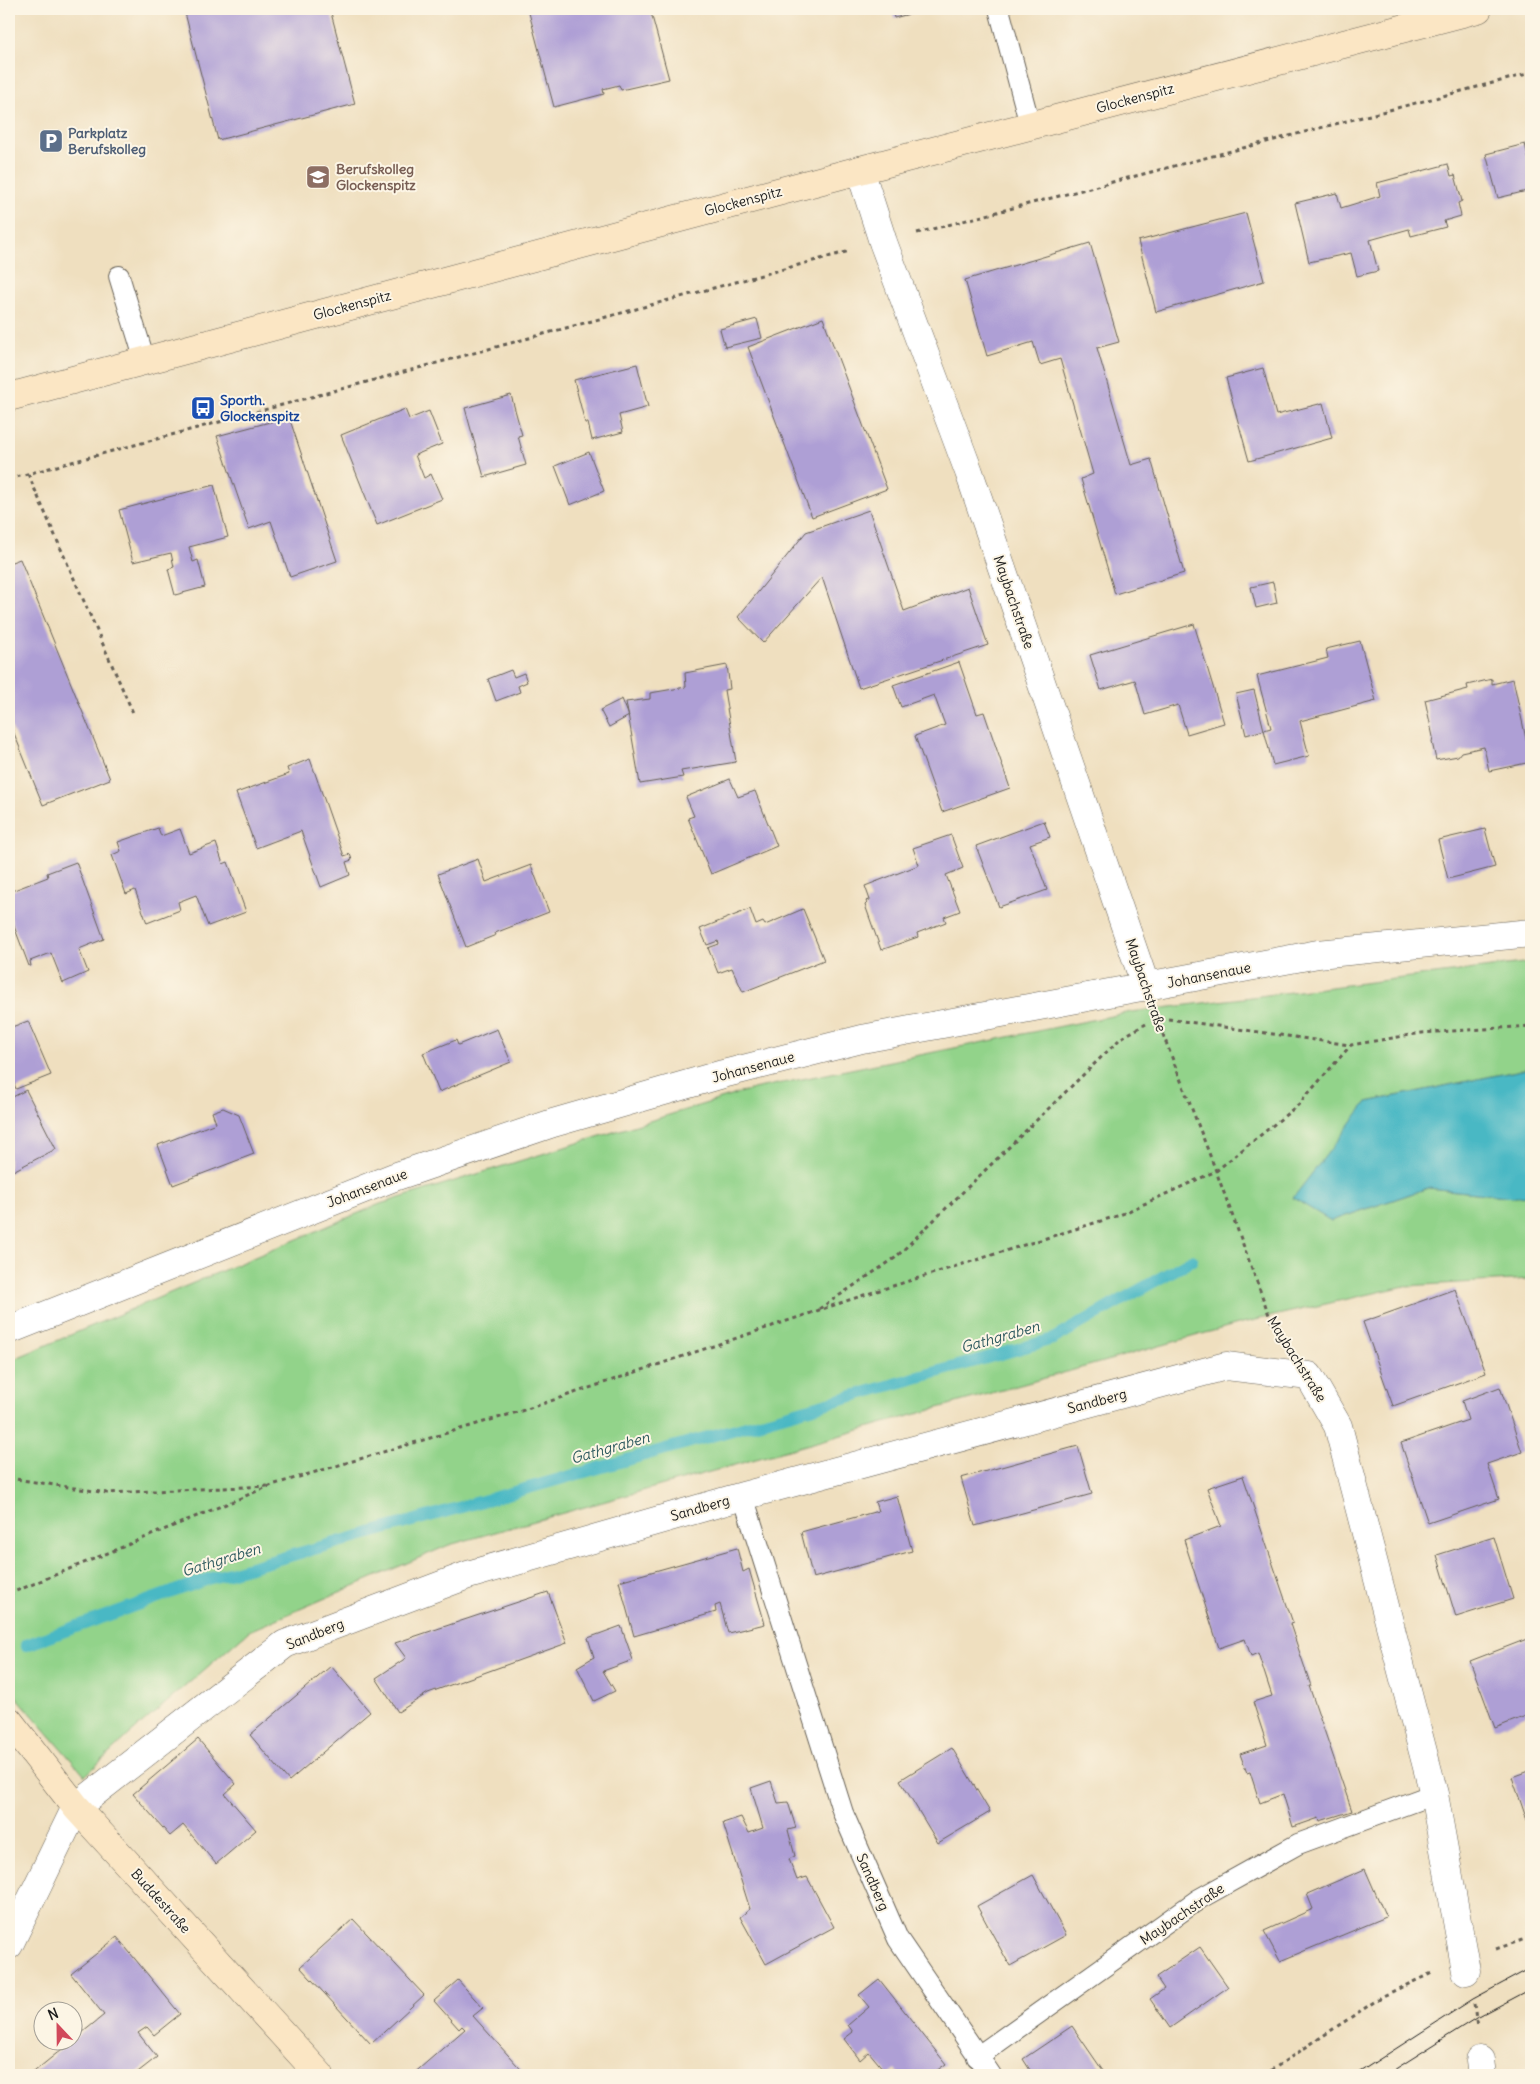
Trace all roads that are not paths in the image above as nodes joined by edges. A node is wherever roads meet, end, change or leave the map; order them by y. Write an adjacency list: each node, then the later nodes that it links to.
1 (999, 9): 3 (lane)
2 (1478, 9): 3 (main road, Glockenspitz)
3 (1030, 125): 4 (main road, Glockenspitz)
4 (860, 170): 6 (main road, Glockenspitz); 9 (street, Maybachstraße)
5 (119, 276): 6 (lane)
6 (145, 361): 7 (main road, Glockenspitz)
7 (9, 397)
8 (1531, 933): 9 (street, Johansenaue)
9 (1146, 987): 10 (street, Johansenaue)
10 (9, 1330)
11 (1309, 1376): 12 (street, Sandberg); 14 (street, Maybachstraße)
12 (742, 1496): 15 (street, Sandberg); 18 (lane, Sandberg)
13 (9, 1721): 15 (main road, Buddestraße)
14 (1434, 1794): 17 (street, Maybachstraße); 18 (lane, Maybachstraße)
15 (76, 1807): 16 (street, Sandberg); 19 (main road, Buddestraße)
16 (9, 1945)
17 (1465, 1964)
18 (978, 2057): 20 (lane, Sandberg)
19 (320, 2075)
20 (991, 2075)

